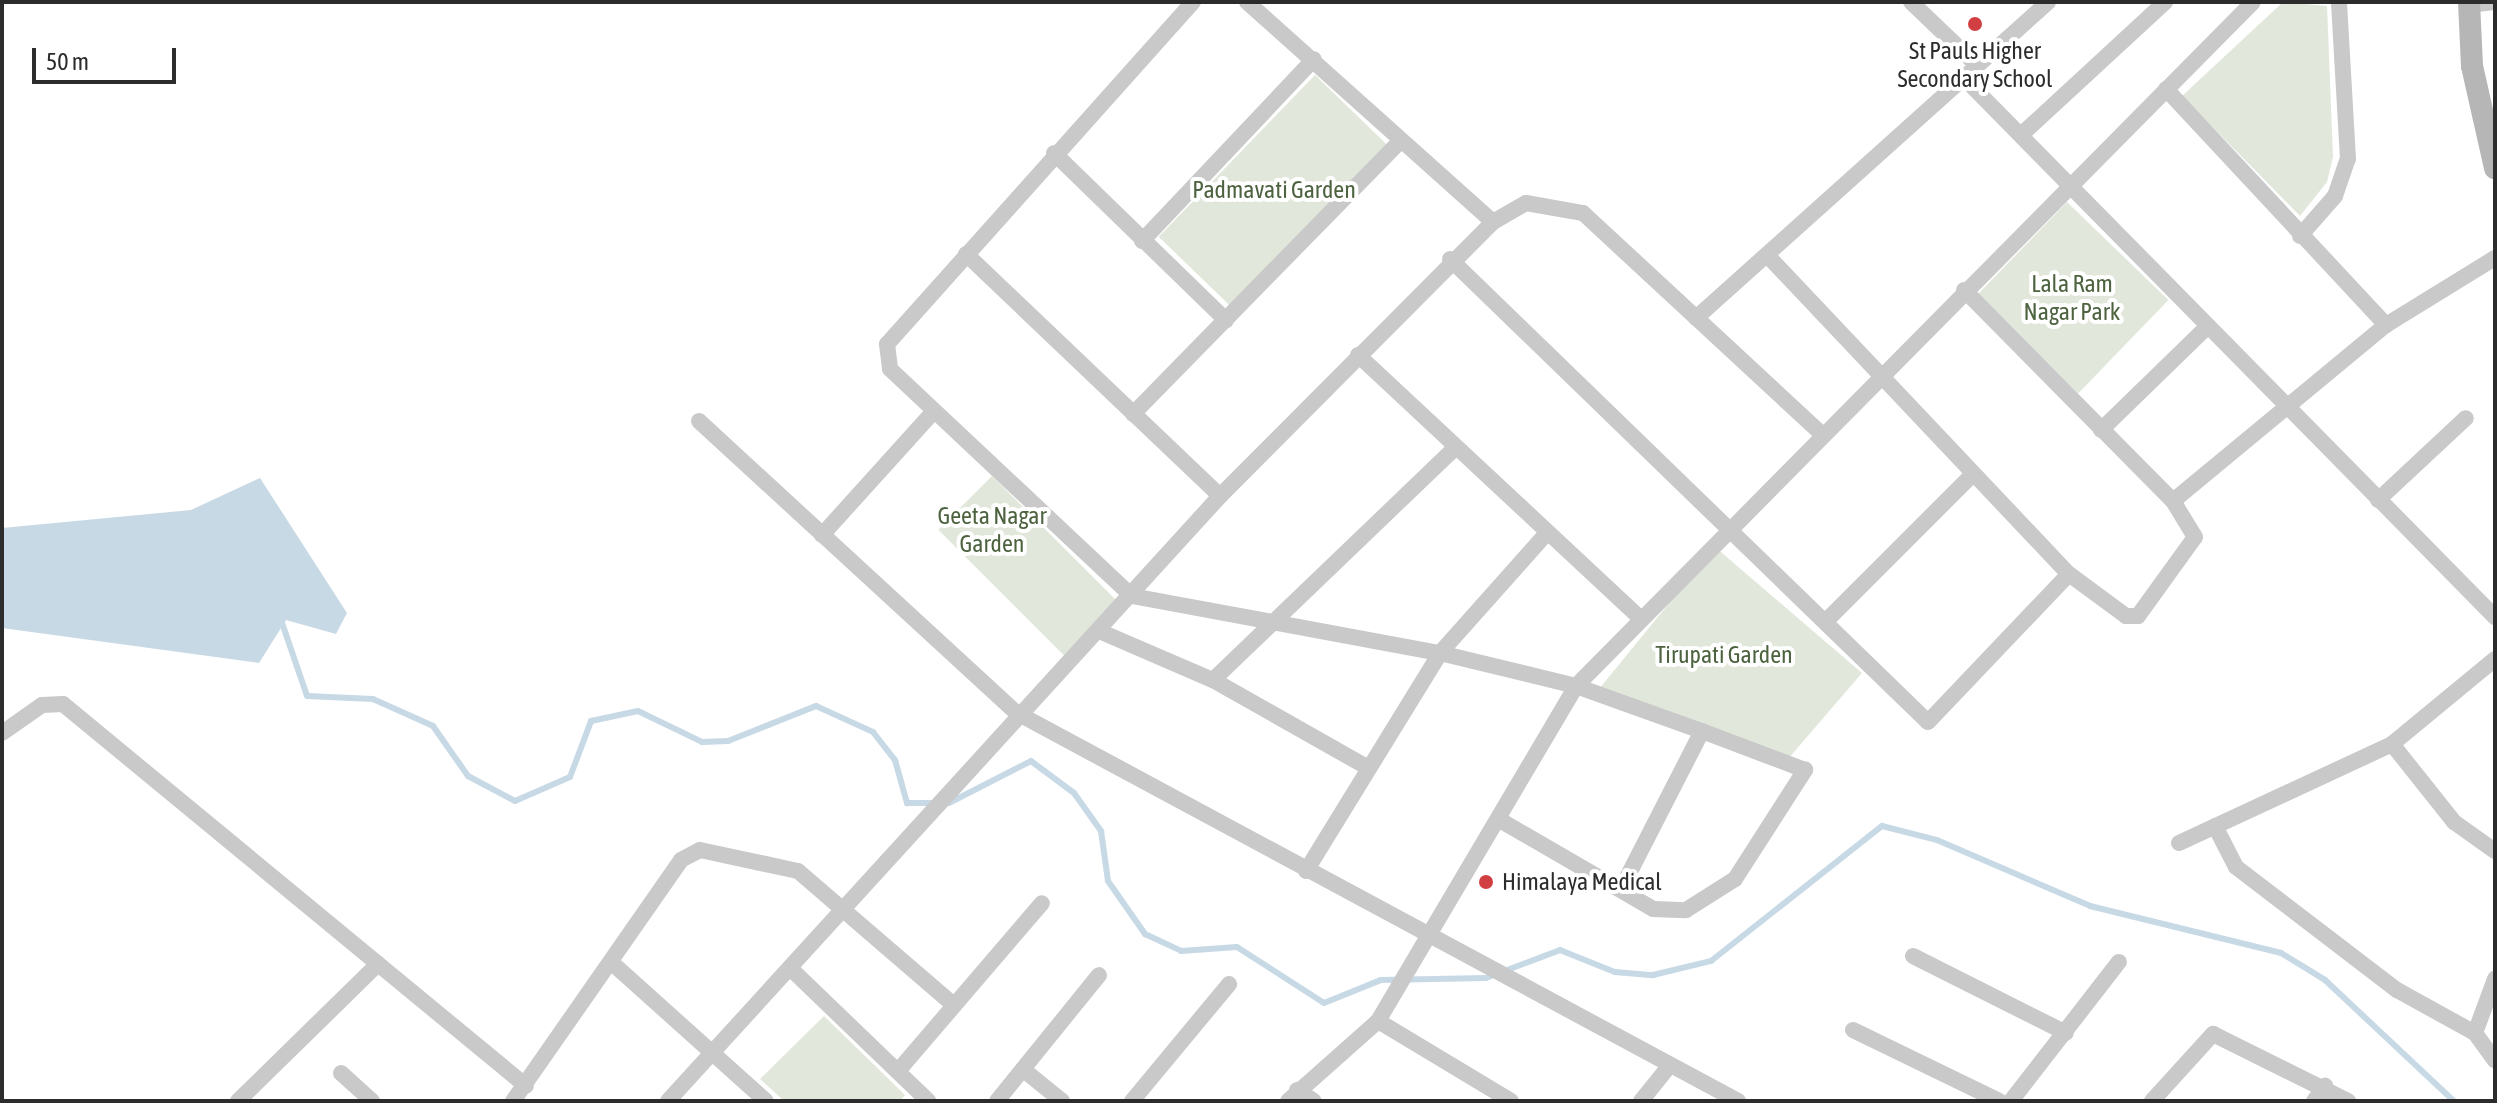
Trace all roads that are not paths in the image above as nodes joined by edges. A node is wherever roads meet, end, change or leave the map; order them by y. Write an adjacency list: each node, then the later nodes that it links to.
1 (1193, 2): 15 (street)
2 (1247, 2): 9 (street)
3 (1911, 2): 10 (street)
4 (2048, 2): 10 (street)
5 (2165, 2): 13 (street)
6 (2253, 2): 12 (street)
7 (2339, 2): 19 (street)
8 (2477, 3): 16 (street)
9 (1314, 59): 14 (street); 20 (street)
10 (1977, 65): 11 (street)
11 (1964, 78): 13 (street); 22 (street)
12 (2166, 89): 17 (street); 19 (street)
13 (2021, 135): 17 (street)
14 (1400, 141): 18 (street); 27 (street)
15 (1054, 153): 20 (street); 21 (street)
16 (2495, 168)
17 (2071, 185): 25 (street); 29 (street)
18 (1493, 222): 24 (street); 26 (street)
19 (2300, 236): 28 (street)
20 (1142, 241): 27 (street)
21 (966, 254): 33 (street); 34 (street)
22 (1767, 255): 26 (street); 31 (street)
23 (2495, 258): 28 (street)
24 (1450, 259): 30 (street); 44 (street)
25 (1964, 290): 31 (street); 37 (street)
26 (1696, 318): 38 (street)
27 (1226, 320): 34 (street)
28 (2386, 325): 32 (street)
29 (2206, 328): 32 (street); 37 (street)
30 (1358, 355): 39 (street); 41 (street)
31 (1885, 375): 38 (street); 40 (street)
32 (2290, 408): 42 (street); 43 (street)
33 (934, 411): 46 (street); 48 (street)
34 (1133, 414): 41 (street)
35 (2466, 418): 42 (street)
36 (699, 421): 46 (street)
37 (2101, 430): 43 (street)
38 (1822, 434): 44 (street)
39 (1455, 448): 45 (street); 52 (street)
40 (1971, 476): 47 (street); 51 (street)
41 (1220, 496): 48 (street)
42 (2378, 500): 49 (street)
43 (2173, 501): 47 (street)
44 (1728, 526): 50 (street); 51 (street)
45 (1546, 534): 50 (street); 54 (street)
46 (822, 535): 58 (street)
47 (2069, 574): 51 (street)
48 (1132, 596): 52 (street); 53 (street)
49 (2495, 617)
50 (1640, 618): 57 (street)
51 (1825, 622)
52 (1271, 625): 54 (street); 56 (street)
53 (1099, 631): 56 (street); 58 (street)
54 (1440, 653): 57 (street); 62 (street)
55 (2495, 659): 61 (street)
56 (1213, 680): 62 (street)
57 (1576, 686): 59 (street); 63 (street)
58 (1017, 713): 67 (street); 70 (street)
59 (1702, 731): 68 (street); 68 (street)
60 (2, 733): 75 (street)
61 (2392, 744): 64 (street); 66 (street)
62 (1367, 767): 67 (street)
63 (1498, 819): 68 (street); 71 (street)
64 (2215, 826): 65 (street); 84 (street)
65 (2179, 843)
66 (2495, 851)
67 (1306, 871): 71 (street)
68 (1621, 889)
69 (1042, 903): 80 (street)
70 (846, 911): 73 (street); 76 (street); 80 (street)
71 (1427, 936): 81 (street); 87 (street)
72 (1913, 956): 83 (street)
73 (611, 962): 85 (street); 91 (street)
74 (2119, 962): 83 (street)
75 (378, 964): 91 (street); 94 (street)
76 (790, 968): 85 (street); 88 (street)
77 (1099, 975): 89 (street)
78 (2495, 979): 84 (street)
79 (1229, 984): 102 (street)
80 (954, 1005): 88 (street)
81 (1378, 1021): 93 (street); 104 (street)
82 (1853, 1030): 107 (street)
83 (2066, 1033): 108 (street)
84 (2475, 1033): 86 (street)
85 (713, 1051): 97 (street); 98 (street)
86 (2495, 1061)
87 (1670, 1065): 105 (street); 106 (street)
88 (898, 1071): 99 (street)
89 (1025, 1071): 100 (street); 101 (street)
90 (341, 1073): 95 (street)
91 (526, 1086): 96 (street)
92 (2325, 1086): 109 (street); 110 (street); 111 (street)
93 (1292, 1096): 103 (street)
94 (238, 1101)
95 (372, 1101)
96 (513, 1101)
97 (668, 1101)
98 (766, 1101)
99 (928, 1101)
100 (997, 1101)
101 (1062, 1101)
102 (1132, 1101)
103 (1314, 1101)
104 (1511, 1101)
105 (1641, 1101)
106 (1738, 1101)
107 (1999, 1101)
108 (2011, 1101)
109 (2152, 1101)
110 (2314, 1101)
111 (2348, 1101)

